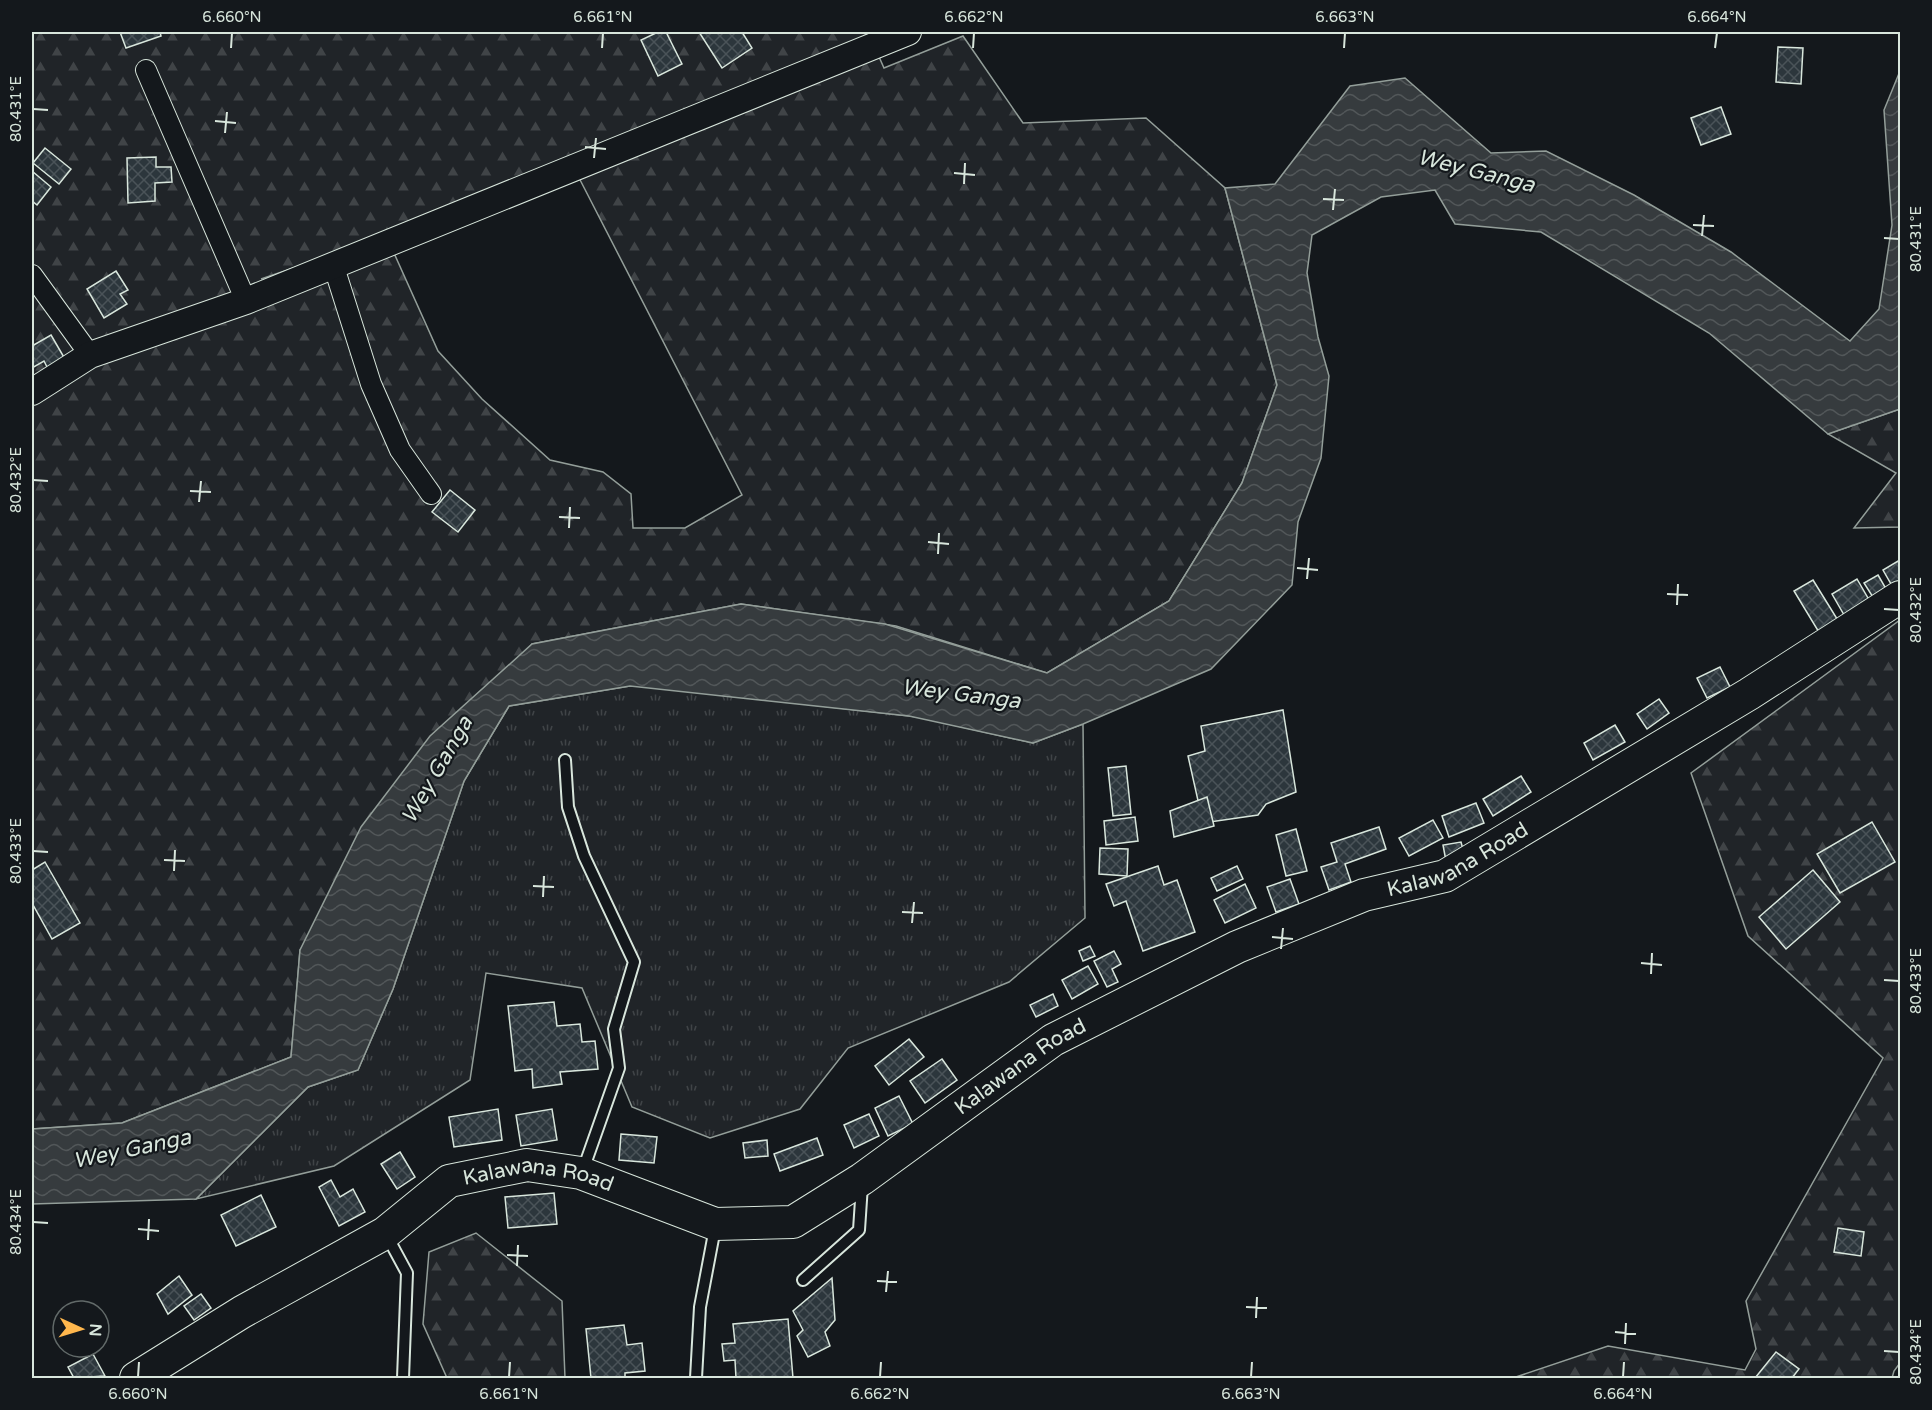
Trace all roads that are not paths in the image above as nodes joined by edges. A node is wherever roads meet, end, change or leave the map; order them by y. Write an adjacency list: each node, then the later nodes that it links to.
1 (908, 32): 3 (street)
2 (146, 70): 5 (street)
3 (333, 264): 5 (street); 8 (street)
4 (32, 275): 6 (street)
5 (246, 301): 6 (street)
6 (90, 355): 7 (street)
7 (32, 392)
8 (431, 494)
9 (1900, 597): 12 (main road, Kalawana Road)
10 (565, 760): 11 (lane)
11 (581, 1173): 13 (main road, Kalawana Road); 14 (main road, Kalawana Road)
12 (862, 1179): 13 (main road, Kalawana Road); 15 (lane)
13 (716, 1224): 18 (lane)
14 (385, 1233): 16 (main road, Kalawana Road); 17 (lane)
15 (803, 1280)
16 (136, 1378)
17 (403, 1378)
18 (696, 1378)

